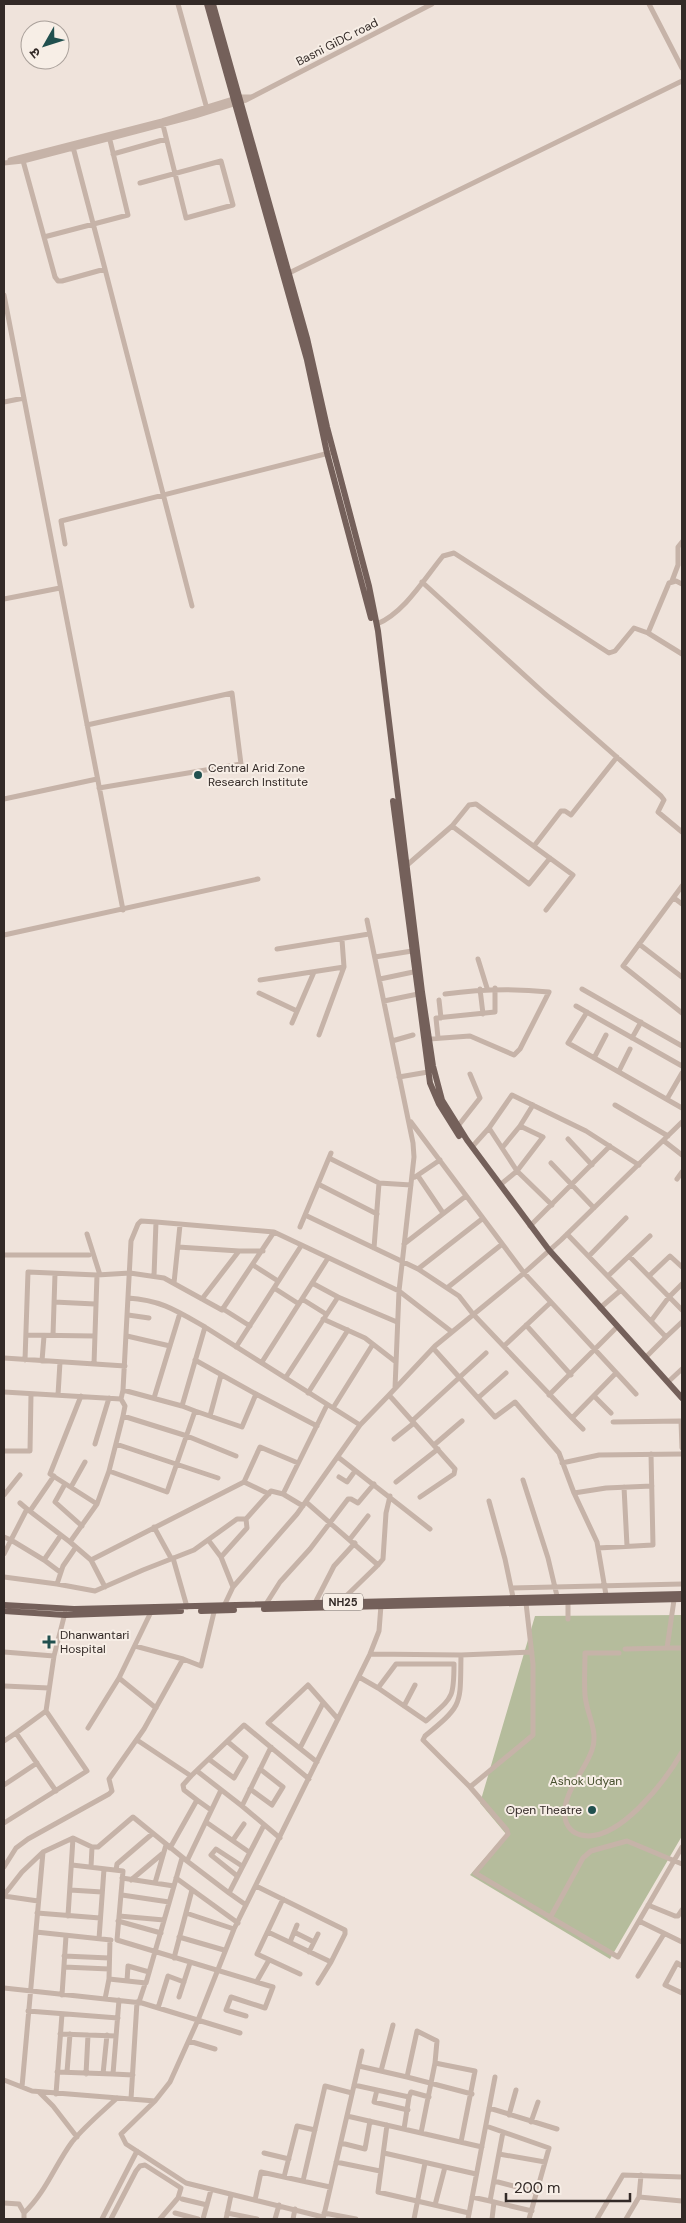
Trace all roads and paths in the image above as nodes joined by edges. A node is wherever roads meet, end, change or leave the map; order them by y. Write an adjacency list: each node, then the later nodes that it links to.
1 (178, 4): 9 (street)
2 (207, 4): 8 (main road)
3 (212, 4): 8 (main road)
4 (432, 4): 8 (street, Basni GiDC road)
5 (649, 4): 6 (street)
6 (682, 68)
7 (682, 81): 22 (street)
8 (237, 101): 9 (street, Basni GiDC road); 22 (main road)
9 (207, 110): 10 (street, Basni GiDC road)
10 (162, 122): 11 (street, Basni GiDC road); 12 (street)
11 (109, 136): 13 (street, Basni GiDC road); 14 (street)
12 (166, 139): 14 (street); 17 (street)
13 (73, 146): 15 (street, Basni GiDC road); 19 (street)
14 (113, 154): 19 (street)
15 (23, 159): 16 (street, Basni GiDC road); 20 (street)
16 (4, 162)
17 (175, 173): 17 (street); 18 (street)
18 (140, 183)
19 (93, 225): 20 (street); 21 (street)
20 (44, 237): 21 (street)
21 (105, 270): 27 (street)
22 (286, 274): 26 (main road)
23 (4, 295): 24 (street)
24 (24, 398): 25 (street); 33 (street)
25 (4, 402)
26 (330, 452): 27 (street); 36 (main road); 61 (main road)
27 (163, 496): 29 (street); 35 (street)
28 (682, 542): 30 (street)
29 (65, 544)
30 (672, 581): 32 (street); 37 (street)
31 (422, 582): 36 (street); 37 (street); 40 (street)
32 (682, 584)
33 (60, 588): 34 (street); 39 (street)
34 (4, 599)
35 (192, 606)
36 (377, 624): 48 (main road)
37 (648, 633): 38 (street)
38 (681, 651)
39 (87, 725): 41 (street); 42 (street)
40 (617, 757): 45 (street); 46 (street)
41 (97, 779): 42 (street); 43 (street)
42 (99, 788): 53 (street)
43 (4, 799)
44 (452, 826): 46 (street); 47 (street); 48 (street)
45 (682, 832)
46 (534, 846): 47 (street)
47 (550, 858): 54 (street)
48 (406, 866): 66 (main road)
49 (258, 879): 53 (street)
50 (682, 886): 51 (street)
51 (674, 898): 52 (street); 59 (street)
52 (682, 904)
53 (123, 910): 57 (street)
54 (546, 910)
55 (367, 920): 56 (street)
56 (369, 934): 58 (street); 62 (street)
57 (4, 935)
58 (342, 940): 60 (street); 64 (street)
59 (640, 944): 67 (street); 80 (street)
60 (277, 949)
61 (412, 951): 62 (street); 66 (main road)
62 (375, 957): 68 (street)
63 (478, 959): 70 (street)
64 (344, 967): 65 (street); 87 (street)
65 (314, 972): 69 (street); 81 (street)
66 (418, 972): 68 (street); 75 (main road); 92 (main road)
67 (682, 977)
68 (380, 979): 77 (street)
69 (260, 980)
70 (488, 988): 71 (street); 72 (street)
71 (495, 988): 83 (street); 90 (street)
72 (480, 989): 76 (street); 83 (street)
73 (582, 989): 85 (street)
74 (260, 993): 81 (street)
75 (418, 994): 77 (street); 99 (main road)
76 (445, 994)
77 (384, 1000): 93 (street)
78 (440, 1000): 84 (street)
79 (576, 1006): 82 (street)
80 (681, 1009)
81 (297, 1011): 86 (street)
82 (587, 1012): 91 (street); 96 (street)
83 (483, 1014): 84 (street)
84 (441, 1018): 90 (street)
85 (641, 1022): 91 (street); 94 (street)
86 (292, 1023)
87 (319, 1035)
88 (413, 1035): 93 (street)
89 (606, 1035): 96 (street)
90 (438, 1038): 92 (street)
91 (632, 1038): 97 (street)
92 (429, 1039): 109 (main road)
93 (392, 1040): 102 (street)
94 (682, 1046)
95 (630, 1049): 98 (street)
96 (594, 1058): 98 (street)
97 (682, 1066)
98 (619, 1071): 103 (street)
99 (428, 1072): 102 (street); 154 (main road)
100 (470, 1074): 109 (street)
101 (682, 1074): 103 (street)
102 (399, 1077): 107 (street)
103 (666, 1099): 106 (street)
104 (533, 1105): 110 (street); 111 (street); 114 (street)
105 (615, 1105): 112 (street)
106 (682, 1108)
107 (409, 1120): 118 (street); 124 (street)
108 (682, 1122): 112 (street)
109 (458, 1126): 115 (main road)
110 (520, 1126): 116 (street); 122 (street)
111 (489, 1128): 115 (street); 116 (street)
112 (666, 1138): 117 (street); 121 (street)
113 (568, 1140): 120 (street)
114 (610, 1146): 120 (street); 121 (street)
115 (472, 1147): 129 (main road)
116 (502, 1148): 122 (street)
117 (682, 1156)
118 (440, 1160): 124 (street); 131 (street)
119 (552, 1163): 130 (street)
120 (592, 1165): 130 (street)
121 (639, 1165): 133 (street)
122 (517, 1171): 129 (street); 132 (street)
123 (682, 1172): 125 (street)
124 (415, 1177): 128 (street); 135 (street)
125 (677, 1179)
126 (380, 1183): 127 (street); 128 (street); 134 (street)
127 (318, 1184): 134 (street); 136 (street)
128 (411, 1185): 147 (street)
129 (500, 1185): 141 (main road)
130 (572, 1185): 132 (street); 133 (street)
131 (466, 1196): 135 (street); 138 (street)
132 (552, 1205): 141 (street)
133 (594, 1208): 145 (street)
134 (377, 1214): 151 (street)
135 (444, 1214): 147 (street)
136 (305, 1215): 142 (street); 151 (street)
137 (626, 1218): 157 (street)
138 (482, 1219): 148 (street); 163 (street)
139 (156, 1222): 140 (street); 164 (street); 168 (street)
140 (180, 1225): 143 (street); 150 (street)
141 (530, 1226): 154 (main road)
142 (300, 1227)
143 (274, 1232): 149 (street); 153 (street)
144 (87, 1234): 167 (street)
145 (567, 1234): 154 (street); 157 (street)
146 (650, 1236): 158 (street)
147 (404, 1244): 160 (street)
148 (501, 1245): 165 (street); 176 (street)
149 (301, 1246): 159 (street); 171 (street)
150 (178, 1247): 152 (street); 172 (street)
151 (374, 1248): 160 (street)
152 (239, 1251): 153 (street); 182 (street)
153 (263, 1251): 161 (street)
154 (548, 1252): 165 (street); 187 (main road); 201 (main road)
155 (4, 1254): 156 (street)
156 (89, 1255)
157 (589, 1256): 169 (street)
158 (629, 1256): 169 (street); 170 (street)
159 (328, 1258): 173 (street); 178 (street)
160 (402, 1261): 163 (street); 178 (street)
161 (253, 1265): 171 (street); 188 (street)
162 (682, 1267): 170 (street)
163 (418, 1268): 176 (street)
164 (130, 1273): 167 (street); 168 (street); 181 (street)
165 (524, 1273): 185 (street); 191 (street)
166 (55, 1274): 167 (street); 184 (street); 204 (street)
167 (99, 1275): 186 (street)
168 (154, 1276): 172 (street)
169 (608, 1276): 177 (street)
170 (649, 1276): 180 (street)
171 (278, 1281): 175 (street)
172 (174, 1283): 182 (street)
173 (312, 1284): 179 (street); 183 (street)
174 (682, 1284): 180 (street)
175 (274, 1288): 183 (street); 199 (street)
176 (447, 1288): 191 (street)
177 (620, 1290): 187 (street); 195 (street)
178 (399, 1291): 196 (street); 203 (street)
179 (338, 1297): 193 (street); 196 (street)
180 (669, 1297): 189 (street); 195 (street)
181 (128, 1298): 190 (street); 192 (street)
182 (202, 1299): 188 (street)
183 (301, 1301): 193 (street); 223 (street)
184 (54, 1302): 186 (street); 205 (street)
185 (550, 1303): 198 (street); 215 (street)
186 (96, 1304): 207 (street)
187 (600, 1308): 217 (main road)
188 (223, 1309): 199 (street)
189 (682, 1310)
190 (180, 1313): 200 (street); 211 (street)
191 (473, 1314): 203 (street); 212 (street)
192 (128, 1315): 194 (street); 208 (street)
193 (325, 1317): 202 (street); 232 (street)
194 (149, 1318)
195 (651, 1321): 209 (street)
196 (397, 1322): 224 (street)
197 (682, 1322): 209 (street)
198 (526, 1325): 212 (street); 231 (street)
199 (250, 1326): 213 (street)
200 (205, 1327): 213 (street); 220 (street)
201 (616, 1329): 215 (street); 234 (main road)
202 (348, 1330): 210 (street); 238 (street)
203 (452, 1332): 214 (street)
204 (26, 1335): 206 (street); 219 (street)
205 (53, 1335): 206 (street); 207 (street)
206 (44, 1336): 221 (street)
207 (94, 1336): 225 (street)
208 (127, 1336): 211 (street); 226 (street)
209 (666, 1337): 217 (street)
210 (373, 1344): 224 (street); 254 (street)
211 (170, 1346): 248 (street)
212 (504, 1346): 244 (street)
213 (236, 1347): 223 (street)
214 (433, 1348): 233 (street); 235 (street)
215 (595, 1350): 229 (street); 231 (street)
216 (486, 1353): 233 (street)
217 (646, 1357): 234 (main road)
218 (4, 1358): 219 (street)
219 (25, 1360): 221 (street)
220 (195, 1360): 230 (street); 253 (street)
221 (42, 1361): 222 (street)
222 (60, 1362): 225 (street); 243 (street)
223 (262, 1362): 232 (street)
224 (396, 1362): 235 (street)
225 (94, 1364): 226 (street)
226 (125, 1366): 236 (street)
227 (682, 1369): 234 (street)
228 (506, 1373): 249 (street)
229 (616, 1373): 242 (street); 246 (street)
230 (222, 1375): 240 (street); 258 (street)
231 (571, 1375): 244 (street)
232 (286, 1377): 238 (street)
233 (460, 1378): 249 (street); 262 (street)
234 (664, 1379): 250 (main road)
235 (394, 1389): 241 (street)
236 (123, 1390): 248 (street); 251 (street)
237 (4, 1392): 239 (street)
238 (308, 1392): 252 (street)
239 (31, 1394): 243 (street); 273 (street)
240 (256, 1394): 258 (street); 265 (street)
241 (388, 1394): 262 (street); 264 (street)
242 (636, 1394)
243 (58, 1395): 245 (street)
244 (550, 1395): 259 (street)
245 (82, 1396): 247 (street); 285 (street)
246 (594, 1396): 256 (street); 259 (street)
247 (109, 1398): 251 (street); 269 (street)
248 (154, 1398): 253 (street)
249 (478, 1398): 280 (street)
250 (682, 1398)
251 (121, 1399): 257 (street)
252 (327, 1405): 254 (street); 265 (street)
253 (182, 1406): 255 (street)
254 (333, 1408): 264 (street)
255 (195, 1411): 258 (street); 267 (street)
256 (611, 1412)
257 (122, 1416): 267 (street); 270 (street)
258 (210, 1416)
259 (572, 1418): 266 (street)
260 (682, 1420): 263 (street); 272 (street)
261 (462, 1421): 271 (street)
262 (413, 1422): 268 (street); 271 (street)
263 (613, 1422)
264 (360, 1425): 277 (street)
265 (317, 1426): 279 (street)
266 (582, 1429)
267 (187, 1436): 276 (street); 281 (street)
268 (394, 1439)
269 (95, 1444)
270 (116, 1444): 281 (street); 283 (street)
271 (436, 1447): 290 (street); 301 (street)
272 (682, 1448)
273 (4, 1451)
274 (651, 1454): 275 (street); 280 (street); 293 (street)
275 (682, 1454)
276 (236, 1456)
277 (338, 1457): 282 (street); 305 (street)
278 (85, 1462): 294 (street)
279 (298, 1462): 289 (street); 298 (street)
280 (562, 1463): 296 (street)
281 (176, 1464): 283 (street); 287 (street)
282 (356, 1471): 286 (street); 292 (street)
283 (109, 1472): 304 (street)
284 (20, 1475): 299 (street)
285 (54, 1476): 291 (street); 306 (street)
286 (339, 1477)
287 (218, 1478)
288 (523, 1480): 336 (street)
289 (244, 1482): 297 (street); 311 (street)
290 (396, 1482)
291 (65, 1484): 294 (street); 310 (street)
292 (374, 1484): 300 (street); 309 (street)
293 (652, 1486): 295 (street); 321 (street)
294 (71, 1487): 304 (street)
295 (624, 1487): 296 (street); 321 (street)
296 (574, 1493): 322 (street)
297 (269, 1494): 298 (street); 308 (street)
298 (283, 1494): 305 (street)
299 (4, 1495)
300 (390, 1496): 312 (street); 328 (street)
301 (420, 1497)
302 (489, 1501): 337 (street)
303 (20, 1503): 306 (street)
304 (98, 1504): 310 (street)
305 (305, 1504): 309 (street); 335 (street)
306 (29, 1510): 313 (street); 316 (street)
307 (368, 1516): 315 (street)
308 (246, 1519): 317 (street); 324 (street)
309 (331, 1522): 315 (street); 349 (street)
310 (82, 1526): 318 (street)
311 (154, 1527): 325 (street); 327 (street)
312 (430, 1529)
313 (61, 1535): 318 (street); 326 (street)
314 (4, 1537): 316 (street)
315 (350, 1539): 319 (street)
316 (11, 1540): 323 (street); 326 (street)
317 (209, 1541): 324 (street); 325 (street)
318 (70, 1542): 320 (street)
319 (355, 1543): 328 (street); 346 (street)
320 (76, 1546): 327 (street); 329 (street)
321 (627, 1546): 322 (street)
322 (598, 1548): 333 (street)
323 (4, 1554)
324 (221, 1557): 335 (street)
325 (172, 1558): 334 (street); 351 (street)
326 (44, 1560): 329 (street)
327 (91, 1560): 334 (street)
328 (378, 1565): 345 (street)
329 (60, 1572): 331 (street)
330 (4, 1576): 331 (street)
331 (57, 1584): 334 (street)
332 (682, 1584): 333 (street)
333 (604, 1586): 336 (street); 339 (street)
334 (104, 1587)
335 (233, 1587): 352 (street)
336 (555, 1587): 337 (street); 340 (street)
337 (511, 1588): 341 (street)
338 (682, 1594): 339 (main road, NH25)
339 (606, 1595): 340 (main road, NH25)
340 (557, 1596): 341 (main road, NH25)
341 (513, 1597): 347 (main road, NH25)
342 (682, 1599): 343 (main road, NH25)
343 (674, 1600): 344 (main road, NH25); 358 (street)
344 (568, 1601): 348 (main road, NH25); 356 (street)
345 (340, 1602): 346 (main road, NH25); 347 (main road, NH25)
346 (315, 1603): 349 (main road, NH25)
347 (381, 1603): 348 (main road, NH25); 352 (main road, NH25); 364 (street)
348 (526, 1603): 362 (street)
349 (266, 1604): 352 (main road, NH25)
350 (4, 1605): 354 (main road, NH25)
351 (187, 1607): 352 (main road, NH25); 354 (main road, NH25)
352 (219, 1608): 355 (main road, NH25); 367 (street)
353 (4, 1611): 354 (main road, NH25)
354 (65, 1612): 355 (main road, NH25); 366 (street)
355 (151, 1612): 357 (street)
356 (568, 1619)
357 (135, 1646): 367 (street); 369 (street)
358 (667, 1648): 359 (street); 360 (street)
359 (682, 1648)
360 (626, 1649)
361 (4, 1652): 366 (street)
362 (532, 1652): 365 (street); 395 (street)
363 (619, 1653): 386 (street)
364 (370, 1654): 365 (street); 368 (street)
365 (461, 1655): 395 (street)
366 (54, 1656): 372 (street)
367 (183, 1659): 376 (street)
368 (359, 1677): 373 (street); 378 (street)
369 (119, 1678): 376 (street); 379 (street)
370 (415, 1685): 375 (street)
371 (4, 1686): 372 (street)
372 (49, 1688): 377 (street)
373 (378, 1688): 375 (street); 375 (street)
374 (323, 1703): 378 (street); 385 (street); 385 (street)
375 (404, 1706)
376 (156, 1708): 381 (street)
377 (46, 1711): 380 (street); 398 (street)
378 (338, 1719): 388 (street)
379 (88, 1728)
380 (16, 1733): 382 (street); 389 (street)
381 (137, 1740): 392 (street); 421 (street)
382 (4, 1741)
383 (228, 1742): 384 (street); 387 (street); 387 (street)
384 (271, 1748): 390 (street); 393 (street)
385 (300, 1748): 388 (street)
386 (682, 1752)
387 (210, 1760): 391 (street)
388 (317, 1762): 393 (street)
389 (37, 1763): 394 (street); 398 (street)
390 (260, 1769): 396 (street); 396 (street)
391 (197, 1771): 392 (street); 397 (street)
392 (191, 1776): 399 (street)
393 (309, 1779): 408 (street)
394 (4, 1785)
395 (470, 1788): 448 (street)
396 (250, 1789): 400 (street)
397 (221, 1790): 400 (street); 401 (street)
398 (56, 1791): 403 (street)
399 (197, 1800): 401 (street); 411 (street)
400 (242, 1806): 405 (street)
401 (211, 1810): 402 (street)
402 (206, 1822): 409 (street); 416 (street)
403 (4, 1823)
404 (244, 1824): 409 (street)
405 (264, 1825): 408 (street); 414 (street)
406 (152, 1834): 410 (street); 411 (street); 424 (street)
407 (73, 1838): 410 (street); 413 (street); 419 (street)
408 (280, 1838): 431 (street)
409 (232, 1840): 414 (street)
410 (92, 1847): 422 (street)
411 (168, 1847): 415 (street); 416 (street)
412 (682, 1847): 417 (street)
413 (43, 1852): 436 (street); 439 (street)
414 (249, 1852): 420 (street)
415 (162, 1854): 428 (street); 429 (street)
416 (185, 1860): 427 (street); 435 (street)
417 (674, 1860): 418 (street); 442 (street); 448 (street)
418 (682, 1864)
419 (72, 1866): 422 (street); 432 (street)
420 (242, 1866): 425 (street); 425 (street)
421 (4, 1867)
422 (91, 1867): 423 (street)
423 (104, 1869): 424 (street); 434 (street)
424 (116, 1870): 426 (street)
425 (236, 1875): 435 (street)
426 (122, 1878): 428 (street); 437 (street)
427 (176, 1878): 430 (street); 433 (street)
428 (131, 1880): 429 (street)
429 (155, 1883): 430 (street)
430 (174, 1886): 440 (street)
431 (256, 1886): 438 (street); 441 (street)
432 (70, 1890): 434 (street); 446 (street)
433 (192, 1890): 445 (street); 452 (street)
434 (102, 1892): 447 (street)
435 (229, 1892): 441 (street)
436 (4, 1896): 439 (street)
437 (122, 1896): 440 (street); 449 (street)
438 (283, 1899): 456 (street); 476 (street)
439 (38, 1901): 444 (street)
440 (169, 1902): 450 (street)
441 (246, 1905): 452 (street)
442 (648, 1905): 443 (street); 451 (street)
443 (682, 1910)
444 (37, 1913): 446 (street); 455 (street)
445 (186, 1913): 454 (street); 462 (street)
446 (68, 1916): 447 (street)
447 (100, 1918): 463 (street)
448 (550, 1918): 451 (street)
449 (119, 1919): 450 (street); 458 (street); 465 (street)
450 (164, 1920): 458 (street)
451 (639, 1921): 460 (street)
452 (238, 1923): 454 (street)
453 (297, 1924): 457 (street)
454 (234, 1929): 469 (street)
455 (36, 1932): 461 (street); 492 (street)
456 (268, 1932): 466 (street); 475 (street)
457 (294, 1932): 466 (street); 467 (street)
458 (161, 1933): 471 (street)
459 (318, 1934): 467 (street)
460 (664, 1934): 468 (street); 484 (street)
461 (66, 1936): 463 (street); 472 (street)
462 (179, 1937): 469 (street); 474 (street)
463 (99, 1939): 464 (street)
464 (110, 1940): 465 (street); 473 (street)
465 (117, 1940): 471 (street)
466 (290, 1942): 470 (street)
467 (314, 1942): 470 (street)
468 (682, 1942)
469 (224, 1950): 481 (street)
470 (309, 1952): 476 (street)
471 (156, 1953): 474 (street); 482 (street)
472 (64, 1956): 473 (street); 479 (street)
473 (109, 1958): 480 (street)
474 (174, 1958): 477 (street)
475 (269, 1960): 483 (street); 487 (street)
476 (331, 1962): 489 (street)
477 (190, 1963): 481 (street); 488 (street)
478 (682, 1966): 493 (street)
479 (64, 1967): 480 (street); 494 (street)
480 (109, 1969): 485 (street)
481 (217, 1970): 487 (street); 504 (street)
482 (149, 1972): 486 (street); 490 (street)
483 (300, 1974)
484 (638, 1976)
485 (109, 1979): 486 (street); 496 (street)
486 (127, 1981): 490 (street)
487 (257, 1981): 502 (street)
488 (184, 1982): 495 (street); 499 (street)
489 (318, 1983)
490 (145, 1984): 498 (street)
491 (4, 1988): 492 (street)
492 (30, 1990): 494 (street); 500 (street)
493 (682, 1994)
494 (62, 1996): 496 (street)
495 (179, 1997)
496 (105, 1998): 497 (street)
497 (119, 2000): 498 (street); 503 (street)
498 (138, 2002): 499 (street); 523 (street)
499 (158, 2008): 504 (street)
500 (28, 2011): 501 (street); 529 (street)
501 (62, 2014): 503 (street); 507 (street)
502 (246, 2016)
503 (118, 2018): 511 (street)
504 (198, 2020): 506 (street); 512 (street)
505 (392, 2025): 517 (street)
506 (240, 2033)
507 (60, 2034): 508 (street); 518 (street)
508 (70, 2034): 509 (street); 519 (street)
509 (88, 2035): 510 (street); 520 (street)
510 (107, 2036): 511 (street); 521 (street)
511 (116, 2036): 522 (street)
512 (189, 2041): 513 (street); 540 (street)
513 (215, 2049)
514 (362, 2051): 516 (street)
515 (435, 2063): 525 (street); 527 (street); 535 (street)
516 (359, 2066): 517 (street); 528 (street)
517 (380, 2071): 525 (street)
518 (57, 2072): 519 (street); 534 (street)
519 (67, 2072): 520 (street)
520 (86, 2074): 521 (street)
521 (104, 2074): 522 (street)
522 (113, 2074): 523 (street)
523 (133, 2076): 539 (street)
524 (495, 2076): 542 (street)
525 (407, 2077): 527 (street)
526 (4, 2080): 529 (street)
527 (431, 2083): 535 (street); 537 (street)
528 (354, 2085): 530 (street); 533 (street)
529 (22, 2087): 532 (street)
530 (377, 2090): 536 (street); 543 (street)
531 (516, 2090): 544 (street)
532 (38, 2092): 534 (street); 555 (street)
533 (352, 2093): 545 (street); 552 (street)
534 (56, 2094): 538 (street)
535 (472, 2094): 556 (street)
536 (409, 2097): 537 (street); 543 (street)
537 (429, 2097): 554 (street)
538 (117, 2098): 539 (street); 555 (street)
539 (130, 2099): 540 (street)
540 (155, 2101): 559 (street)
541 (538, 2102): 547 (street)
542 (489, 2108): 544 (street); 549 (street)
543 (408, 2110): 550 (street)
544 (509, 2115): 547 (street)
545 (347, 2116): 546 (street); 557 (street)
546 (370, 2122): 548 (street); 557 (street)
547 (531, 2122): 551 (street)
548 (387, 2125): 550 (street); 561 (street)
549 (486, 2126): 553 (street); 558 (street)
550 (404, 2129): 554 (street)
551 (557, 2129)
552 (315, 2130): 564 (street); 575 (street)
553 (503, 2132): 562 (street); 566 (street)
554 (421, 2133): 556 (street)
555 (77, 2137): 594 (street)
556 (461, 2142): 558 (street)
557 (341, 2143): 565 (street)
558 (482, 2147): 571 (street)
559 (136, 2151): 563 (street); 600 (street)
560 (264, 2153): 564 (street)
561 (384, 2153): 567 (street); 570 (street)
562 (499, 2154): 566 (street); 576 (street)
563 (146, 2157): 568 (street); 578 (street)
564 (289, 2159): 573 (street)
565 (336, 2162): 570 (street); 577 (street)
566 (545, 2162): 579 (street)
567 (425, 2163): 569 (street); 585 (street)
568 (140, 2166): 601 (street); 602 (street)
569 (445, 2167): 571 (street); 591 (street)
570 (380, 2171): 585 (street)
571 (476, 2174): 582 (street)
572 (641, 2175): 574 (street); 581 (street); 613 (street)
573 (284, 2177): 575 (street); 584 (street)
574 (682, 2177)
575 (303, 2181): 577 (street)
576 (494, 2181): 579 (street); 588 (street)
577 (330, 2188): 597 (street)
578 (210, 2190): 580 (street); 589 (street)
579 (537, 2192): 593 (street)
580 (232, 2195): 584 (street); 596 (street)
581 (639, 2197): 586 (street); 614 (street)
582 (472, 2198): 588 (street); 598 (street)
583 (182, 2199): 589 (street)
584 (255, 2200): 590 (street)
585 (417, 2200): 591 (street); 610 (street)
586 (682, 2201)
587 (4, 2202): 594 (street)
588 (492, 2202): 593 (street); 611 (street)
589 (207, 2205): 604 (street)
590 (279, 2205): 592 (street); 607 (street)
591 (435, 2205): 598 (street)
592 (295, 2209): 597 (street); 608 (street)
593 (532, 2211): 612 (street)
594 (24, 2213): 599 (street)
595 (175, 2213): 603 (street)
596 (227, 2213): 605 (street); 606 (street)
597 (323, 2216): 609 (street)
598 (469, 2216)
599 (24, 2219)
600 (102, 2219)
601 (111, 2219)
602 (160, 2219)
603 (198, 2219)
604 (203, 2219)
605 (226, 2219)
606 (257, 2219)
607 (275, 2219)
608 (293, 2219)
609 (356, 2219)
610 (414, 2219)
611 (492, 2219)
612 (530, 2219)
613 (597, 2219)
614 (626, 2219)

